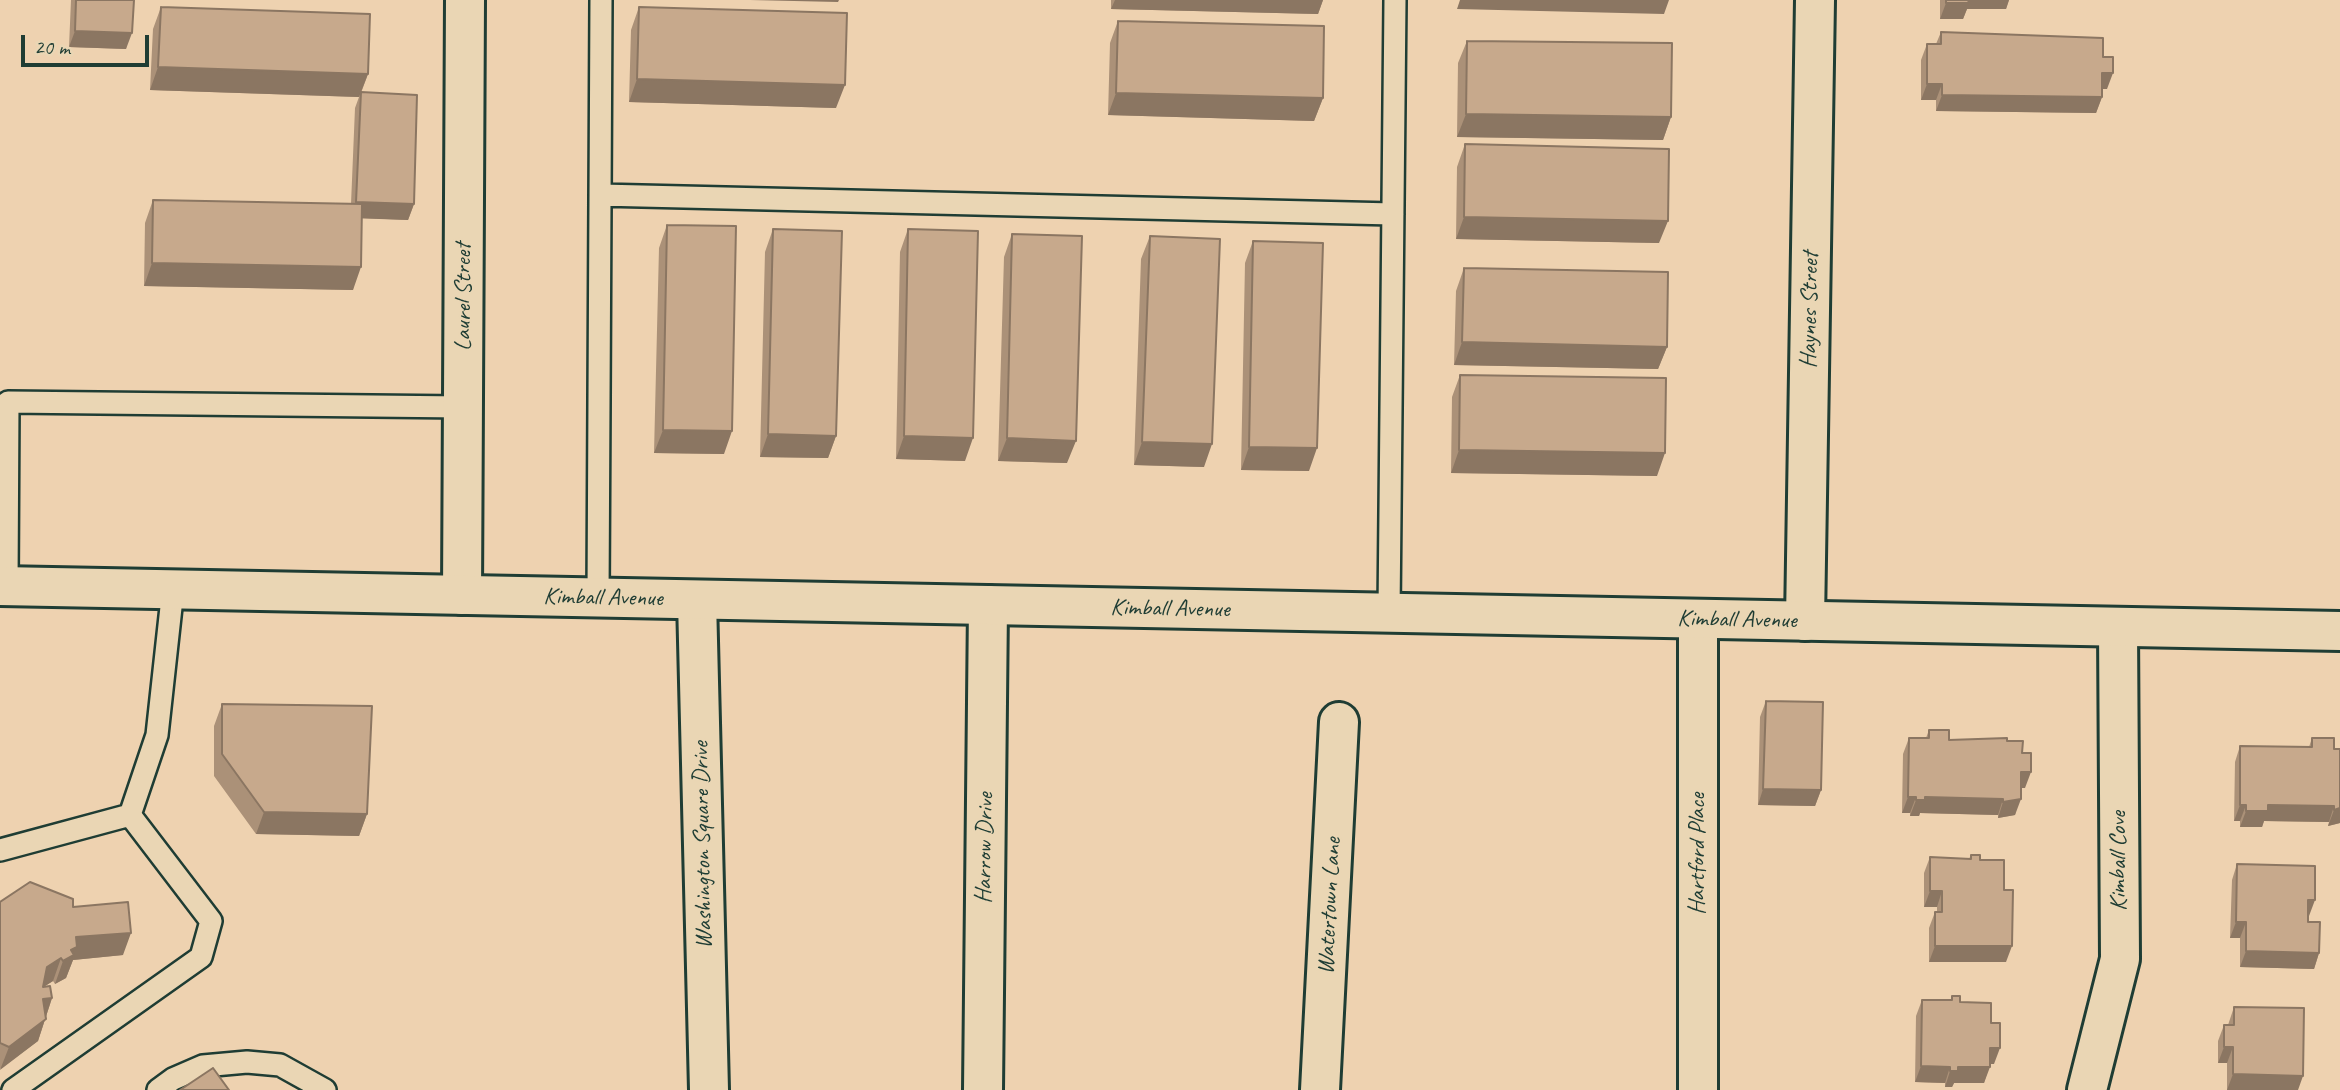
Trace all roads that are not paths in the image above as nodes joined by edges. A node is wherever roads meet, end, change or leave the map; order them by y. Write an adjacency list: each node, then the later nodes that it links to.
1 (464, 0): 7 (street, Laurel Street)
2 (601, 0): 5 (lane)
3 (1395, 0): 6 (lane)
4 (1815, 0): 17 (street, Haynes Street)
5 (600, 195): 6 (lane); 12 (lane)
6 (1393, 214): 15 (lane)
7 (463, 407): 8 (lane); 11 (street, Laurel Street)
8 (4, 439): 9 (lane)
9 (3, 586): 10 (street, Kimball Avenue)
10 (173, 589): 11 (street, Kimball Avenue); 21 (lane)
11 (462, 595): 12 (street, Kimball Avenue)
12 (598, 597): 13 (street, Kimball Avenue)
13 (697, 600): 14 (street, Kimball Avenue); 26 (street, Washington Square Drive)
14 (988, 605): 15 (street, Kimball Avenue); 27 (street, Harrow Drive)
15 (1389, 613): 16 (street, Kimball Avenue)
16 (1698, 619): 17 (street, Kimball Avenue); 29 (street, Hartford Place)
17 (1805, 621): 18 (street, Kimball Avenue)
18 (2118, 627): 19 (street, Kimball Avenue); 30 (street, Kimball Cove)
19 (2340, 631)
20 (1339, 722): 28 (street, Watertown Lane)
21 (131, 815): 22 (lane); 23 (lane)
22 (0, 850)
23 (13, 1090)
24 (158, 1090): 25 (lane)
25 (325, 1090)
26 (709, 1090)
27 (983, 1090)
28 (1320, 1090)
29 (1698, 1090)
30 (2087, 1090)

